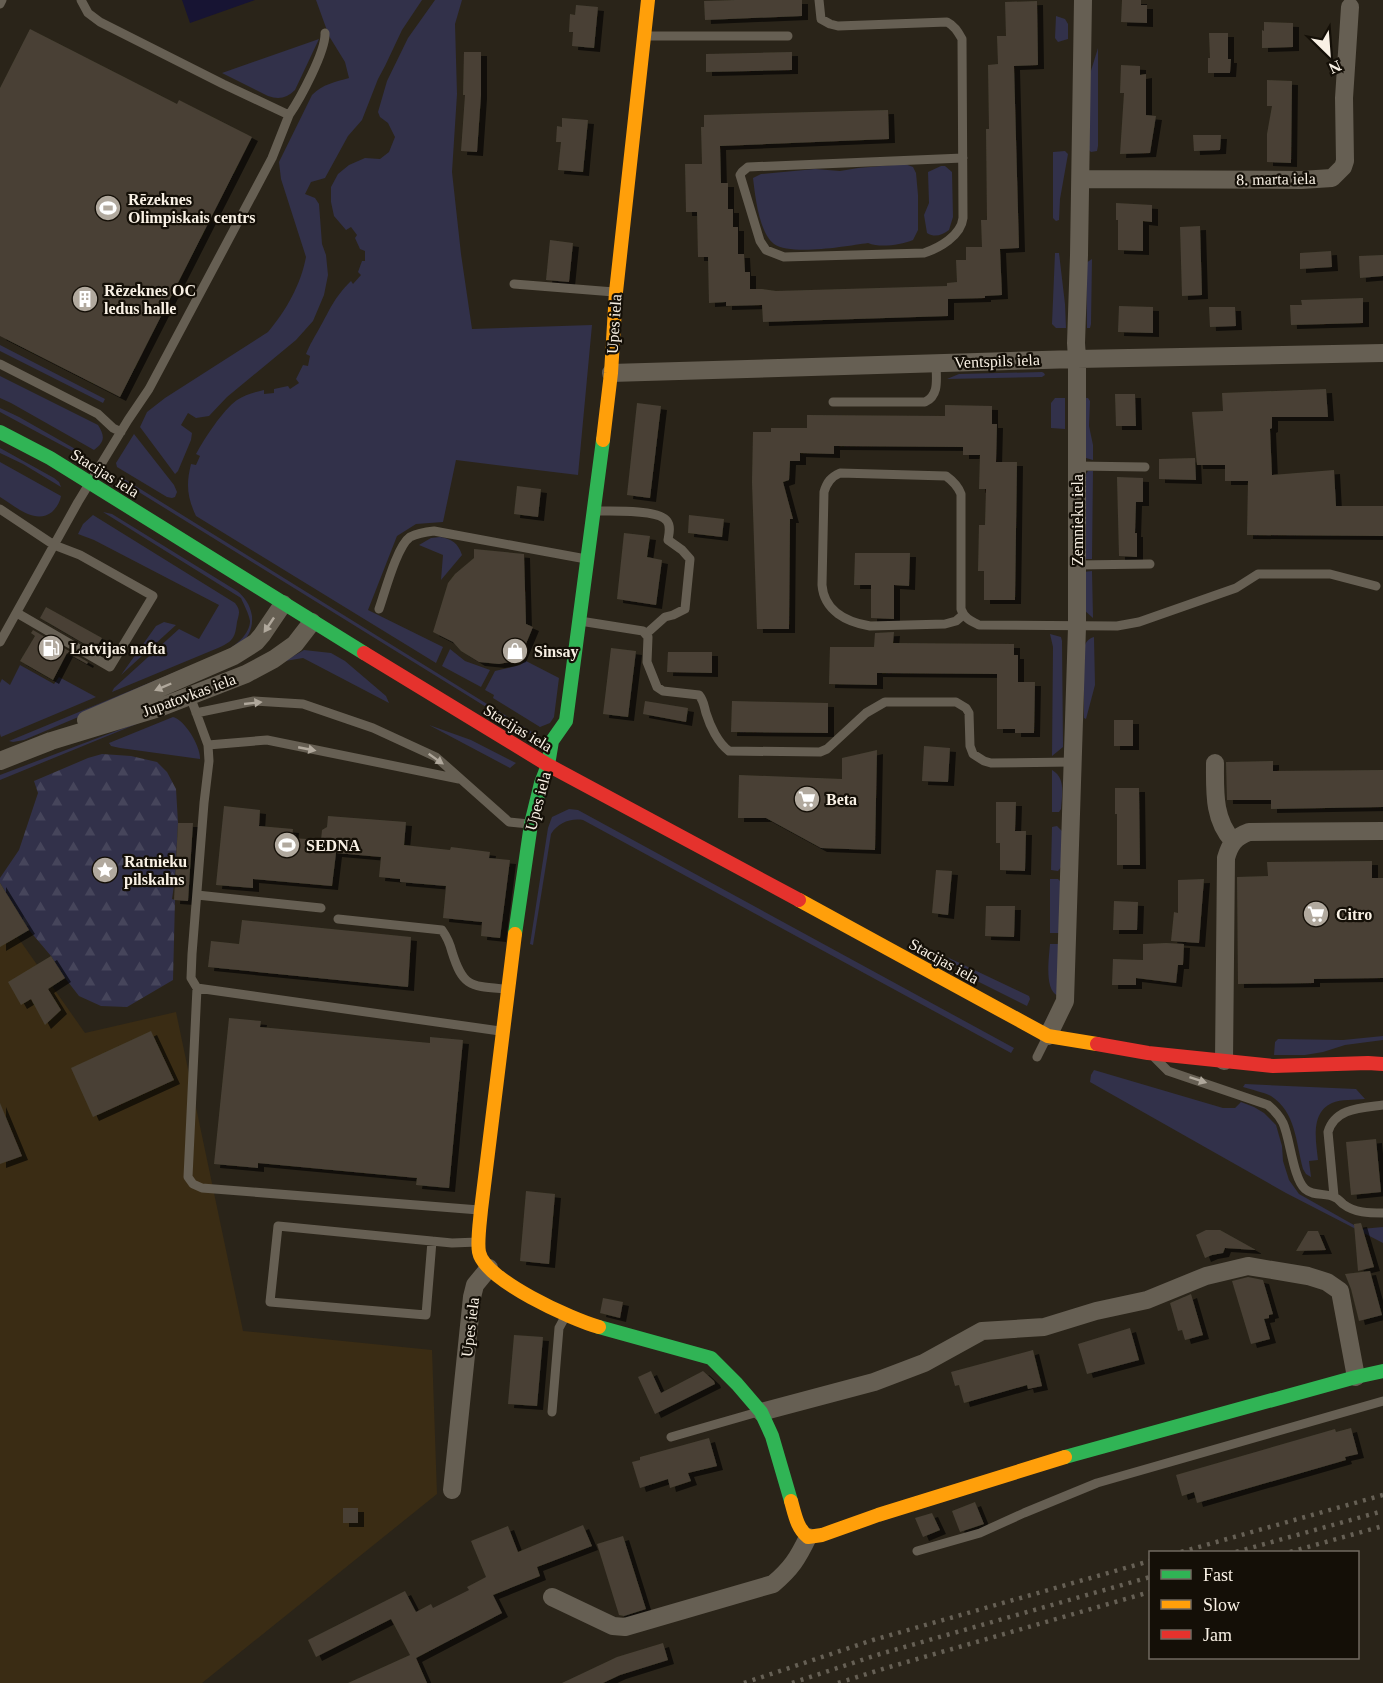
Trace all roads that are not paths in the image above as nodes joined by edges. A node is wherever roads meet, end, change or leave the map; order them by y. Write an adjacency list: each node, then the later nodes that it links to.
1 (2, 0): 6 (lane)
2 (81, 0): 11 (lane)
3 (648, 0): 9 (street, Upes iela)
4 (819, 0): 12 (lane)
5 (1083, 0): 13 (street, Zemnieku iela)
6 (0, 4)
7 (1350, 7): 13 (street, 8. marta iela)
8 (325, 33): 11 (lane)
9 (644, 36): 10 (lane); 15 (street, Upes iela)
10 (788, 36)
11 (289, 115): 23 (lane)
12 (963, 158): 12 (lane)
13 (1081, 179): 17 (street, Zemnieku iela)
14 (514, 284): 15 (lane)
15 (616, 292): 20 (street, Upes iela)
16 (1383, 353): 17 (street, Ventspils iela)
17 (1077, 359): 18 (street, Ventspils iela); 24 (street, Zemnieku iela)
18 (936, 363): 20 (street, Ventspils iela); 21 (lane)
19 (0, 364): 23 (lane)
20 (610, 373): 28 (street, Upes iela)
21 (833, 402)
22 (0, 432): 26 (street, Stacijas iela)
23 (121, 432): 26 (lane)
24 (1077, 466): 25 (lane); 32 (street, Zemnieku iela)
25 (1145, 467)
26 (90, 483): 29 (lane); 34 (street, Stacijas iela)
27 (0, 509): 29 (lane)
28 (594, 510): 30 (street, Upes iela); 41 (lane)
29 (54, 545): 36 (lane); 36 (lane)
30 (586, 559): 35 (lane); 38 (street, Upes iela)
31 (1150, 564): 32 (lane)
32 (1077, 565): 40 (street, Zemnieku iela)
33 (1376, 586): 40 (lane)
34 (283, 604): 39 (street, Stacijas iela); 43 (street, Jupatovkas iela, one-way to 43)
35 (379, 609)
36 (17, 613): 42 (lane)
37 (963, 615): 37 (lane); 40 (lane)
38 (579, 621): 41 (lane); 50 (street, Upes iela)
39 (312, 622): 44 (street, Jupatovkas iela); 50 (street, Stacijas iela)
40 (1077, 627): 48 (street, Zemnieku iela)
41 (646, 634): 48 (lane)
42 (0, 642)
43 (253, 644): 44 (street); 45 (street, Jupatovkas iela, one-way to 45)
44 (193, 705): 45 (street, Jupatovkas iela); 46 (lane); 51 (lane, one-way to 51)
45 (51, 741): 47 (street, Jupatovkas iela)
46 (208, 745): 51 (lane, one-way to 51); 55 (lane)
47 (0, 761)
48 (1072, 762): 61 (street, Zemnieku iela)
49 (1215, 763): 54 (street)
50 (548, 765): 52 (street, Upes iela); 61 (street, Stacijas iela)
51 (461, 780): 52 (lane)
52 (531, 824): 59 (street, Upes iela)
53 (1383, 831): 54 (street)
54 (1233, 841): 64 (street)
55 (196, 895): 56 (lane); 58 (lane)
56 (321, 908)
57 (338, 919): 59 (lane)
58 (197, 988): 60 (lane); 68 (lane)
59 (507, 990): 60 (street, Upes iela)
60 (502, 1031): 68 (street, Upes iela)
61 (1040, 1032): 62 (street, Stacijas iela); 63 (lane)
62 (1148, 1053): 64 (street, Stacijas iela); 67 (lane, one-way to 67)
63 (1037, 1057)
64 (1224, 1061): 65 (street, Stacijas iela)
65 (1383, 1062)
66 (1383, 1106): 67 (lane)
67 (1334, 1196): 69 (lane)
68 (482, 1210): 71 (street, Upes iela)
69 (1383, 1213)
70 (432, 1241): 70 (lane); 71 (lane)
71 (478, 1242): 72 (street)
72 (489, 1268): 73 (street); 80 (street, Upes iela)
73 (566, 1315): 77 (lane); 78 (street)
74 (1383, 1371): 75 (street)
75 (1356, 1377): 78 (street); 81 (street)
76 (1383, 1401): 82 (lane)
77 (552, 1412)
78 (760, 1412): 79 (lane); 81 (street)
79 (671, 1437)
80 (452, 1490)
81 (808, 1537): 83 (street)
82 (917, 1551)
83 (552, 1597)

